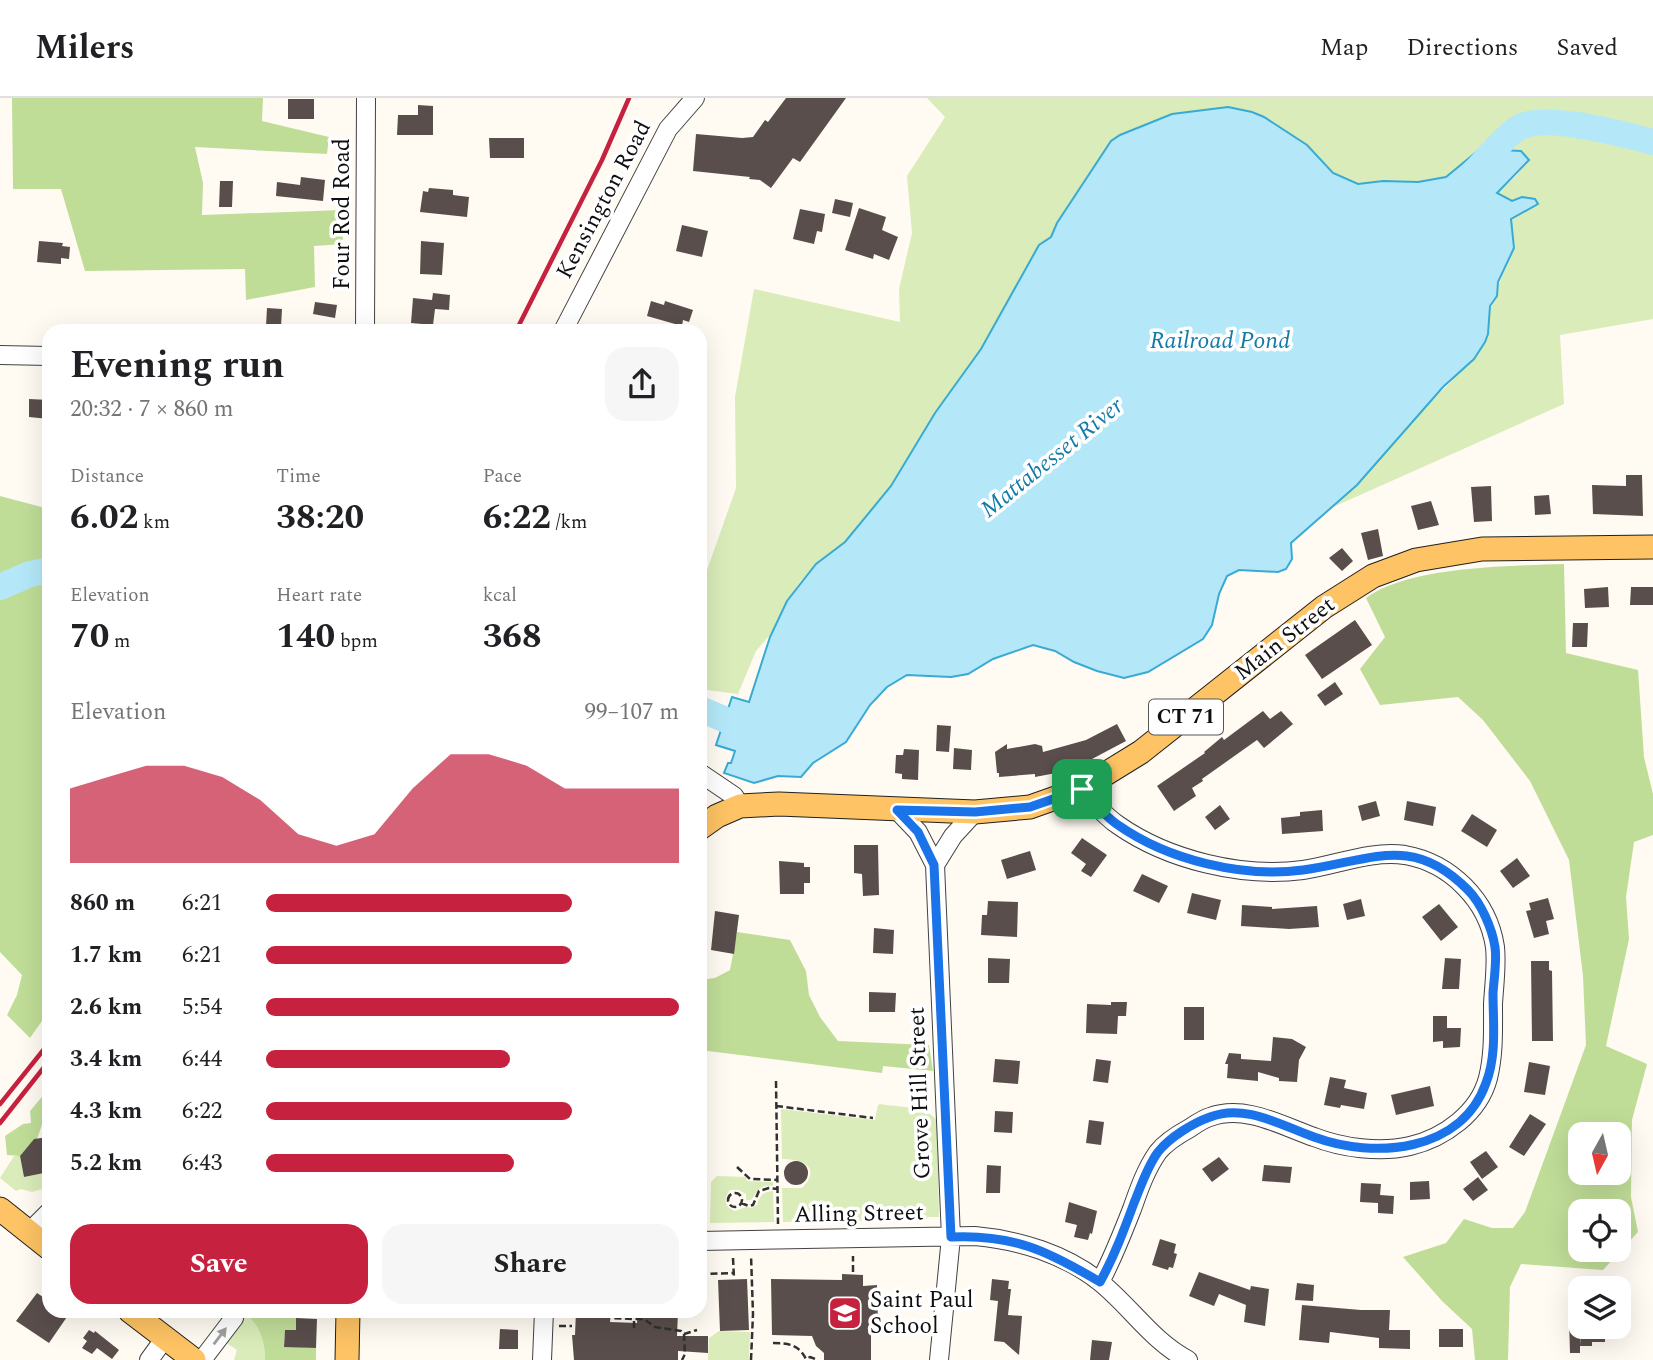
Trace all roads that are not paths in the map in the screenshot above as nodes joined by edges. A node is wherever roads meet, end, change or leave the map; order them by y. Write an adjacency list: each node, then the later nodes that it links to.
1 (366, 98): 3 (street, Four Rod Road)
2 (695, 98): 4 (street, Kensington Road)
3 (365, 324)
4 (568, 324)
5 (0, 355): 6 (street)
6 (42, 356)
7 (1653, 547): 9 (main road, Main Street / CT 71)
8 (707, 778): 10 (street)
9 (1082, 789): 12 (main road, Main Street / CT 71); 21 (street)
10 (740, 806): 11 (main road, Main Street / CT 71); 13 (main road, Main Street / CT 71)
11 (897, 810): 12 (main road, Main Street / CT 71); 14 (street, Grove Hill Street)
12 (975, 812): 14 (street)
13 (707, 823)
14 (934, 865): 18 (street, Grove Hill Street)
15 (0, 1209): 17 (main road)
16 (42, 1219): 17 (street)
17 (29, 1232): 20 (main road)
18 (951, 1237): 19 (street, Alling Street); 21 (street, Alling Street); 32 (street, Grove Hill Street)
19 (707, 1241)
20 (42, 1242)
21 (1100, 1282): 33 (street, Alling Street)
22 (139, 1318): 26 (main road)
23 (233, 1318): 29 (street, one-way to 23)
24 (348, 1318): 30 (main road)
25 (544, 1318): 31 (street)
26 (165, 1338): 27 (street); 28 (main road)
27 (149, 1360)
28 (194, 1360)
29 (202, 1360)
30 (347, 1360)
31 (542, 1360)
32 (939, 1360)
33 (1188, 1360)

